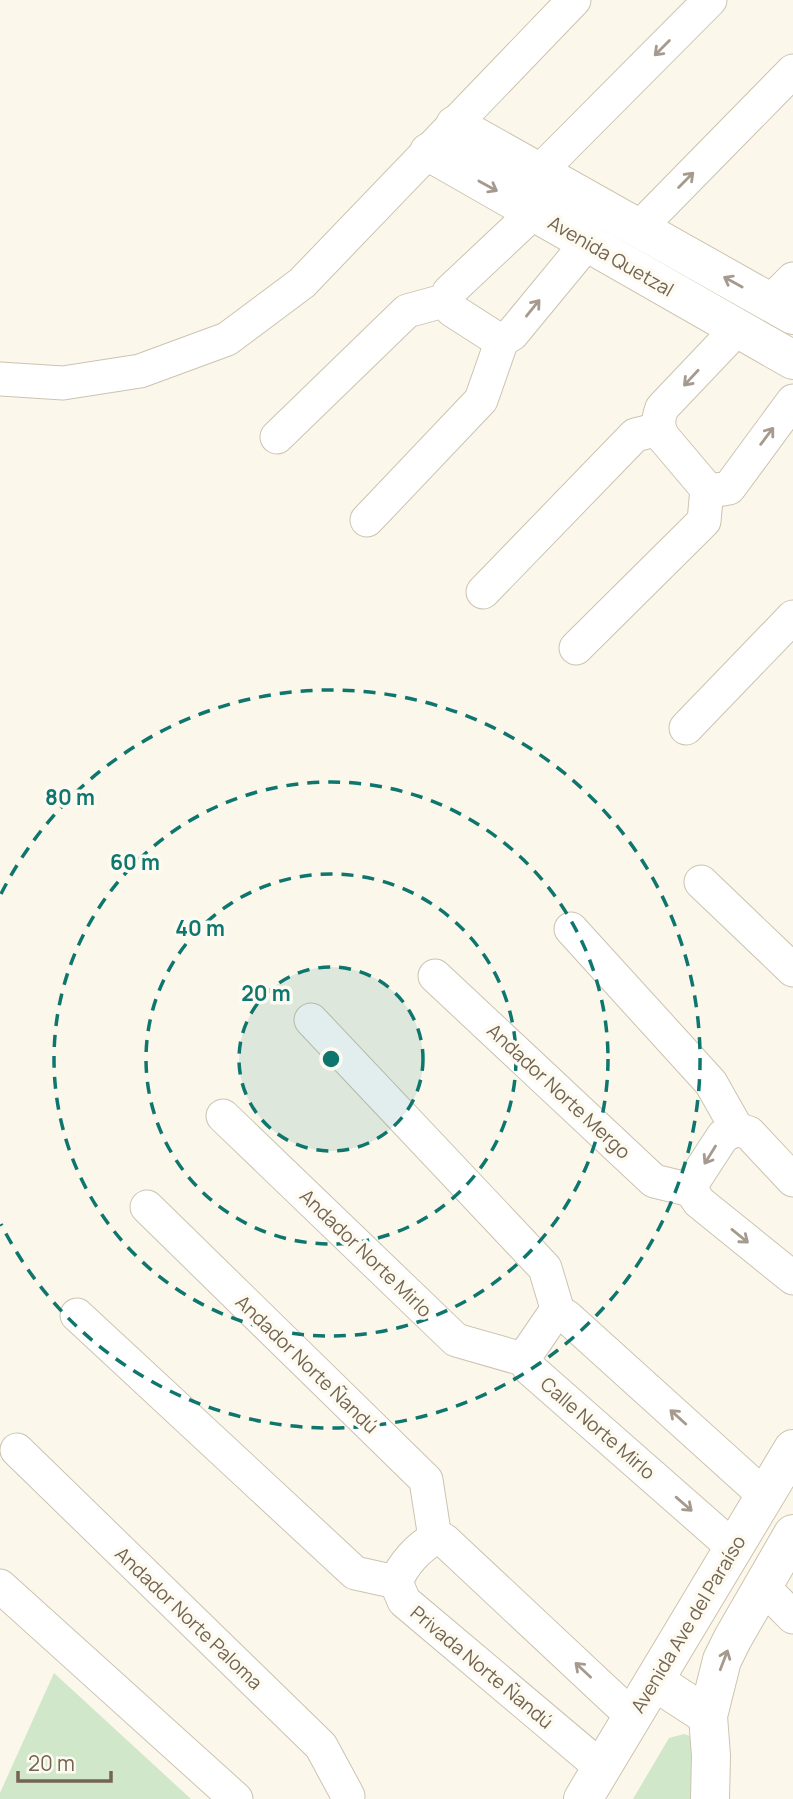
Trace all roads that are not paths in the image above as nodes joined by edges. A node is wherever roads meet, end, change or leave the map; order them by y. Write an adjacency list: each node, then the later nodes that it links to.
1 (574, 0): 4 (street)
2 (710, 0): 5 (street, one-way to 5)
3 (793, 71): 7 (street, one-way to 3)
4 (442, 138): 5 (street, Avenida Quetzal); 6 (street, Avenida Quetzal, one-way to 6); 12 (street)
5 (538, 173): 6 (street, Avenida Quetzal)
6 (563, 218): 7 (street, Avenida Quetzal); 8 (street); 10 (street, Avenida Quetzal); 11 (street, one-way to 6)
7 (638, 229): 9 (street, Avenida Quetzal, one-way to 7)
8 (447, 300): 11 (street); 15 (street)
9 (786, 321): 10 (street, Avenida Quetzal)
10 (738, 328): 14 (street, one-way to 14)
11 (502, 340): 17 (street)
12 (0, 379)
13 (793, 401): 16 (street, one-way to 13)
14 (659, 429): 16 (street); 18 (street)
15 (277, 437)
16 (707, 489): 20 (street)
17 (367, 520)
18 (483, 592)
19 (793, 617): 21 (street)
20 (576, 648)
21 (686, 727)
22 (701, 882): 24 (street)
23 (571, 929): 28 (street)
24 (793, 970)
25 (435, 976): 30 (street, Andador Norte Mergo)
26 (311, 1020): 34 (street)
27 (223, 1116): 35 (street, Andador Norte Mirlo)
28 (737, 1129): 29 (street); 30 (street, one-way to 30)
29 (793, 1180)
30 (691, 1190): 32 (street, one-way to 32)
31 (147, 1207): 40 (street, Andador Norte Ñandú)
32 (793, 1278)
33 (78, 1315): 42 (street)
34 (559, 1315): 35 (street, Calle Norte Mirlo); 38 (street, one-way to 34)
35 (526, 1360): 41 (street, Calle Norte Mirlo, one-way to 41)
36 (17, 1450): 50 (street, Andador Norte Paloma)
37 (793, 1450): 38 (street, Avenida Ave del Paraíso)
38 (765, 1496): 41 (street, Avenida Ave del Paraíso)
39 (793, 1534): 44 (street)
40 (435, 1538): 42 (street); 48 (street, one-way to 40)
41 (734, 1548): 46 (street, Avenida Ave del Paraíso)
42 (396, 1582): 49 (street, Privada Norte Ñandú)
43 (0, 1586): 52 (street)
44 (763, 1587): 45 (street); 47 (street, one-way to 44)
45 (793, 1617)
46 (654, 1681): 47 (street); 48 (street, Avenida Ave del Paraíso)
47 (708, 1716): 51 (street)
48 (633, 1717): 49 (street, Avenida Ave del Paraíso)
49 (592, 1783)
50 (350, 1798)
51 (710, 1798)
52 (236, 1799)

